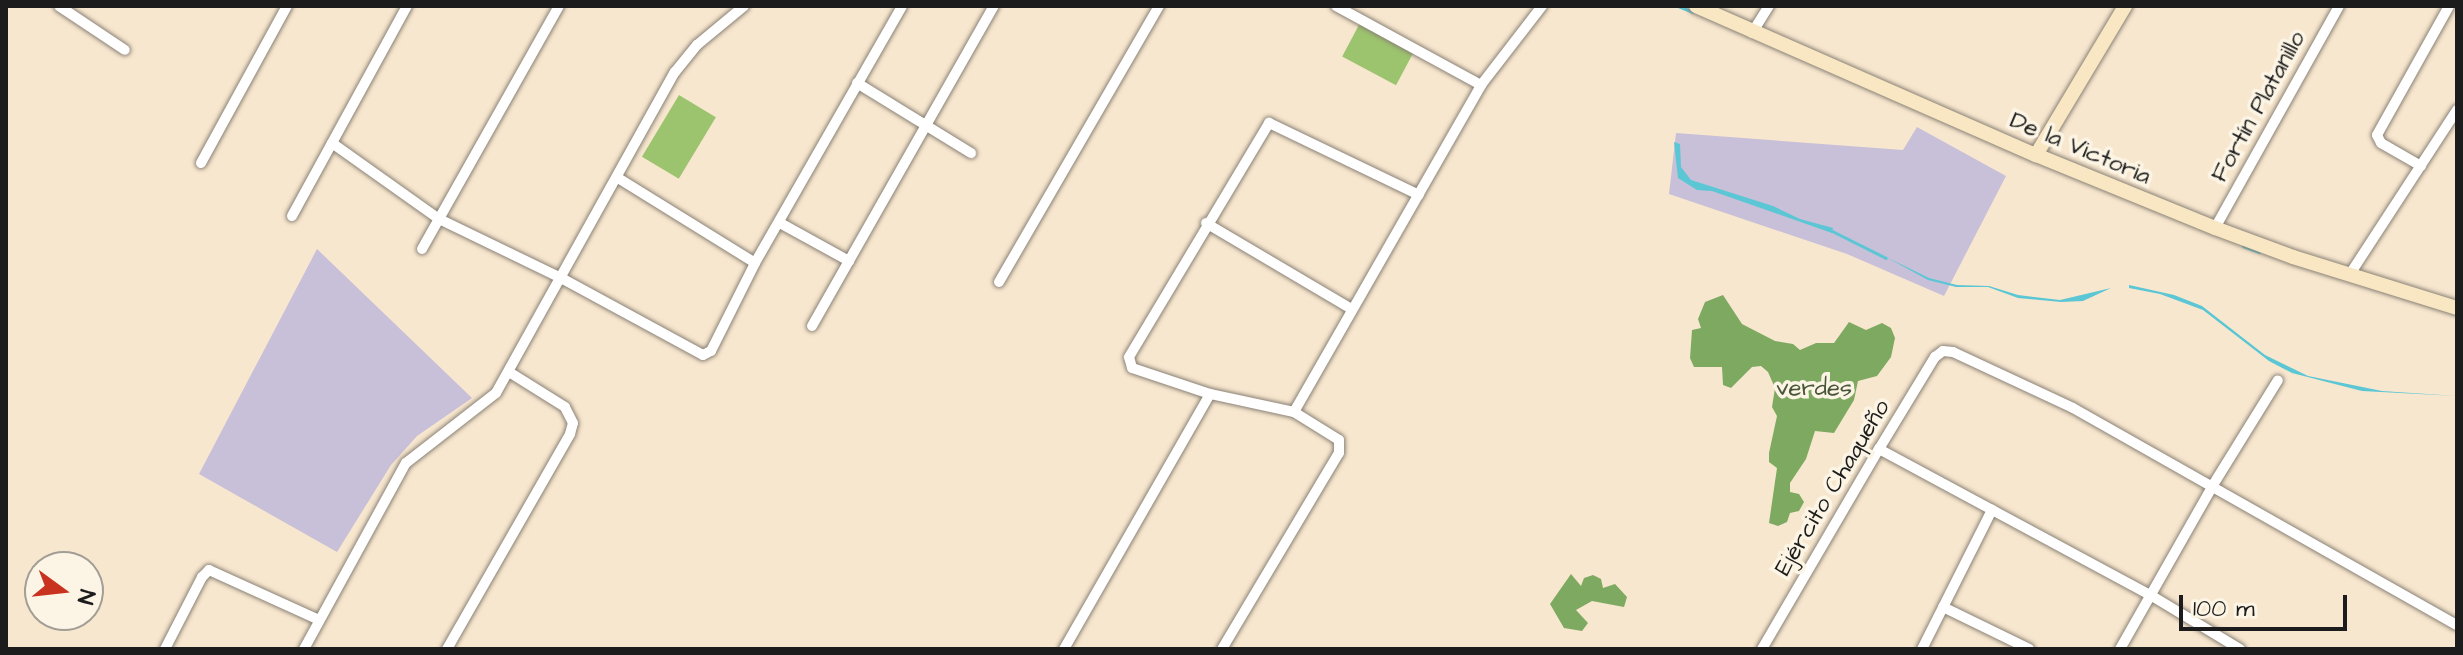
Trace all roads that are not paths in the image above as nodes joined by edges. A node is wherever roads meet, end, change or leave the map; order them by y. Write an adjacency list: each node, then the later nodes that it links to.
1 (59, 6): 17 (street)
2 (287, 6): 25 (street)
3 (407, 6): 22 (street)
4 (559, 6): 30 (street)
5 (744, 6): 27 (street)
6 (902, 6): 18 (street)
7 (994, 6): 21 (street)
8 (1159, 6): 39 (street)
9 (1336, 6): 19 (street)
10 (1542, 6): 19 (street)
11 (1696, 6): 16 (main road, De la Victoria)
12 (1769, 6): 16 (street)
13 (2125, 6): 24 (main road)
14 (2339, 6): 33 (street, Fortín Platanillo)
15 (2449, 6): 26 (street)
16 (1752, 33): 24 (main road, De la Victoria)
17 (125, 50)
18 (857, 83): 21 (street); 31 (street)
19 (1481, 85): 28 (street)
20 (2457, 110): 26 (street)
21 (925, 125): 23 (street); 35 (street)
22 (332, 143): 29 (street); 30 (street)
23 (971, 153)
24 (2036, 155): 33 (main road, De la Victoria)
25 (201, 163)
26 (2421, 166): 37 (street)
27 (618, 178): 36 (street); 38 (street)
28 (1419, 195): 32 (street); 41 (street)
29 (292, 216)
30 (439, 219): 34 (street); 38 (street)
31 (780, 223): 35 (street); 36 (street)
32 (1206, 223): 41 (street); 45 (street)
33 (2215, 228): 37 (main road, De la Victoria)
34 (422, 249)
35 (849, 261): 42 (street)
36 (755, 263): 38 (street)
37 (2350, 274): 40 (main road, De la Victoria)
38 (563, 279): 43 (street)
39 (999, 282)
40 (2456, 305)
41 (1350, 308): 46 (street)
42 (812, 326)
43 (509, 372): 52 (street); 56 (street)
44 (2278, 380): 48 (street)
45 (1210, 394): 46 (street); 57 (street)
46 (1294, 412): 58 (street)
47 (1879, 449): 48 (street, Ejército Chaqueño); 49 (street); 59 (street, Ejército Chaqueño)
48 (2213, 485): 50 (street); 53 (street)
49 (1992, 510): 50 (street); 51 (street)
50 (2152, 596): 62 (street); 63 (street)
51 (1943, 607): 60 (street); 61 (street)
52 (319, 620): 54 (street); 55 (street)
53 (2457, 625)
54 (165, 649)
55 (304, 649)
56 (447, 649)
57 (1064, 649)
58 (1222, 649)
59 (1762, 649)
60 (1922, 649)
61 (2029, 649)
62 (2120, 649)
63 (2240, 649)

